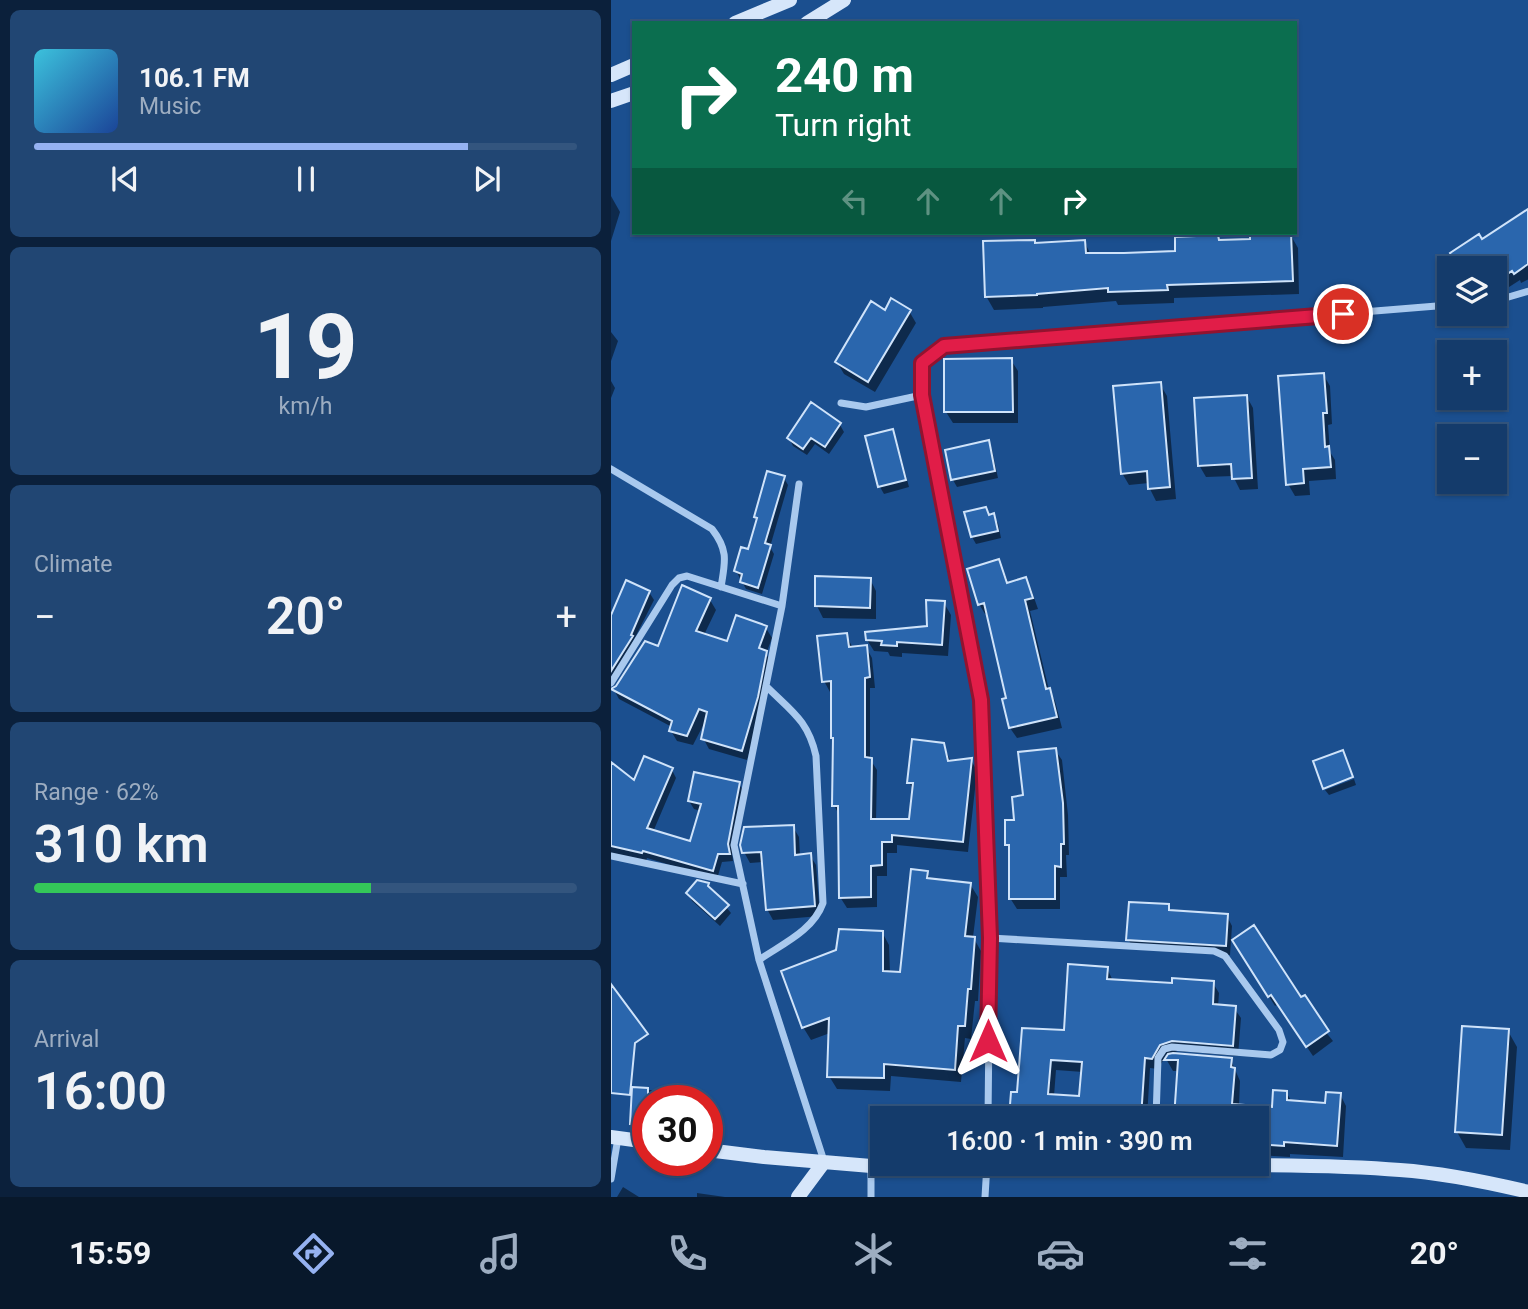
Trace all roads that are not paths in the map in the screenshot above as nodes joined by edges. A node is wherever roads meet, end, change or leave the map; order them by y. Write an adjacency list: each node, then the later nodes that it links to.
1 (790, 0): 3 (street)
2 (844, 0): 4 (street)
3 (740, 21)
4 (810, 21)
5 (632, 66): 6 (street)
6 (611, 75)
7 (632, 94): 8 (street)
8 (611, 102)
9 (1528, 291): 10 (street)
10 (1507, 297)
11 (1437, 306): 12 (street)
12 (922, 395): 13 (street); 22 (street)
13 (841, 403)
14 (611, 469): 16 (street)
15 (798, 484): 17 (street)
16 (721, 587): 17 (street); 18 (street)
17 (782, 606): 19 (street)
18 (611, 683)
19 (766, 686): 21 (street); 23 (street)
20 (611, 856): 21 (street)
21 (743, 884): 23 (street)
22 (990, 938): 24 (street); 25 (street)
23 (759, 960): 29 (street)
24 (988, 1106)
25 (1156, 1106)
26 (614, 1138): 27 (street); 34 (street)
27 (632, 1140)
28 (723, 1152): 29 (street)
29 (824, 1162): 31 (street); 37 (street)
30 (1269, 1165): 36 (street)
31 (870, 1166)
32 (871, 1176): 38 (street)
33 (986, 1176): 39 (street)
34 (611, 1179)
35 (1528, 1192): 36 (street)
36 (1510, 1193)
37 (798, 1197)
38 (871, 1197)
39 (985, 1197)

